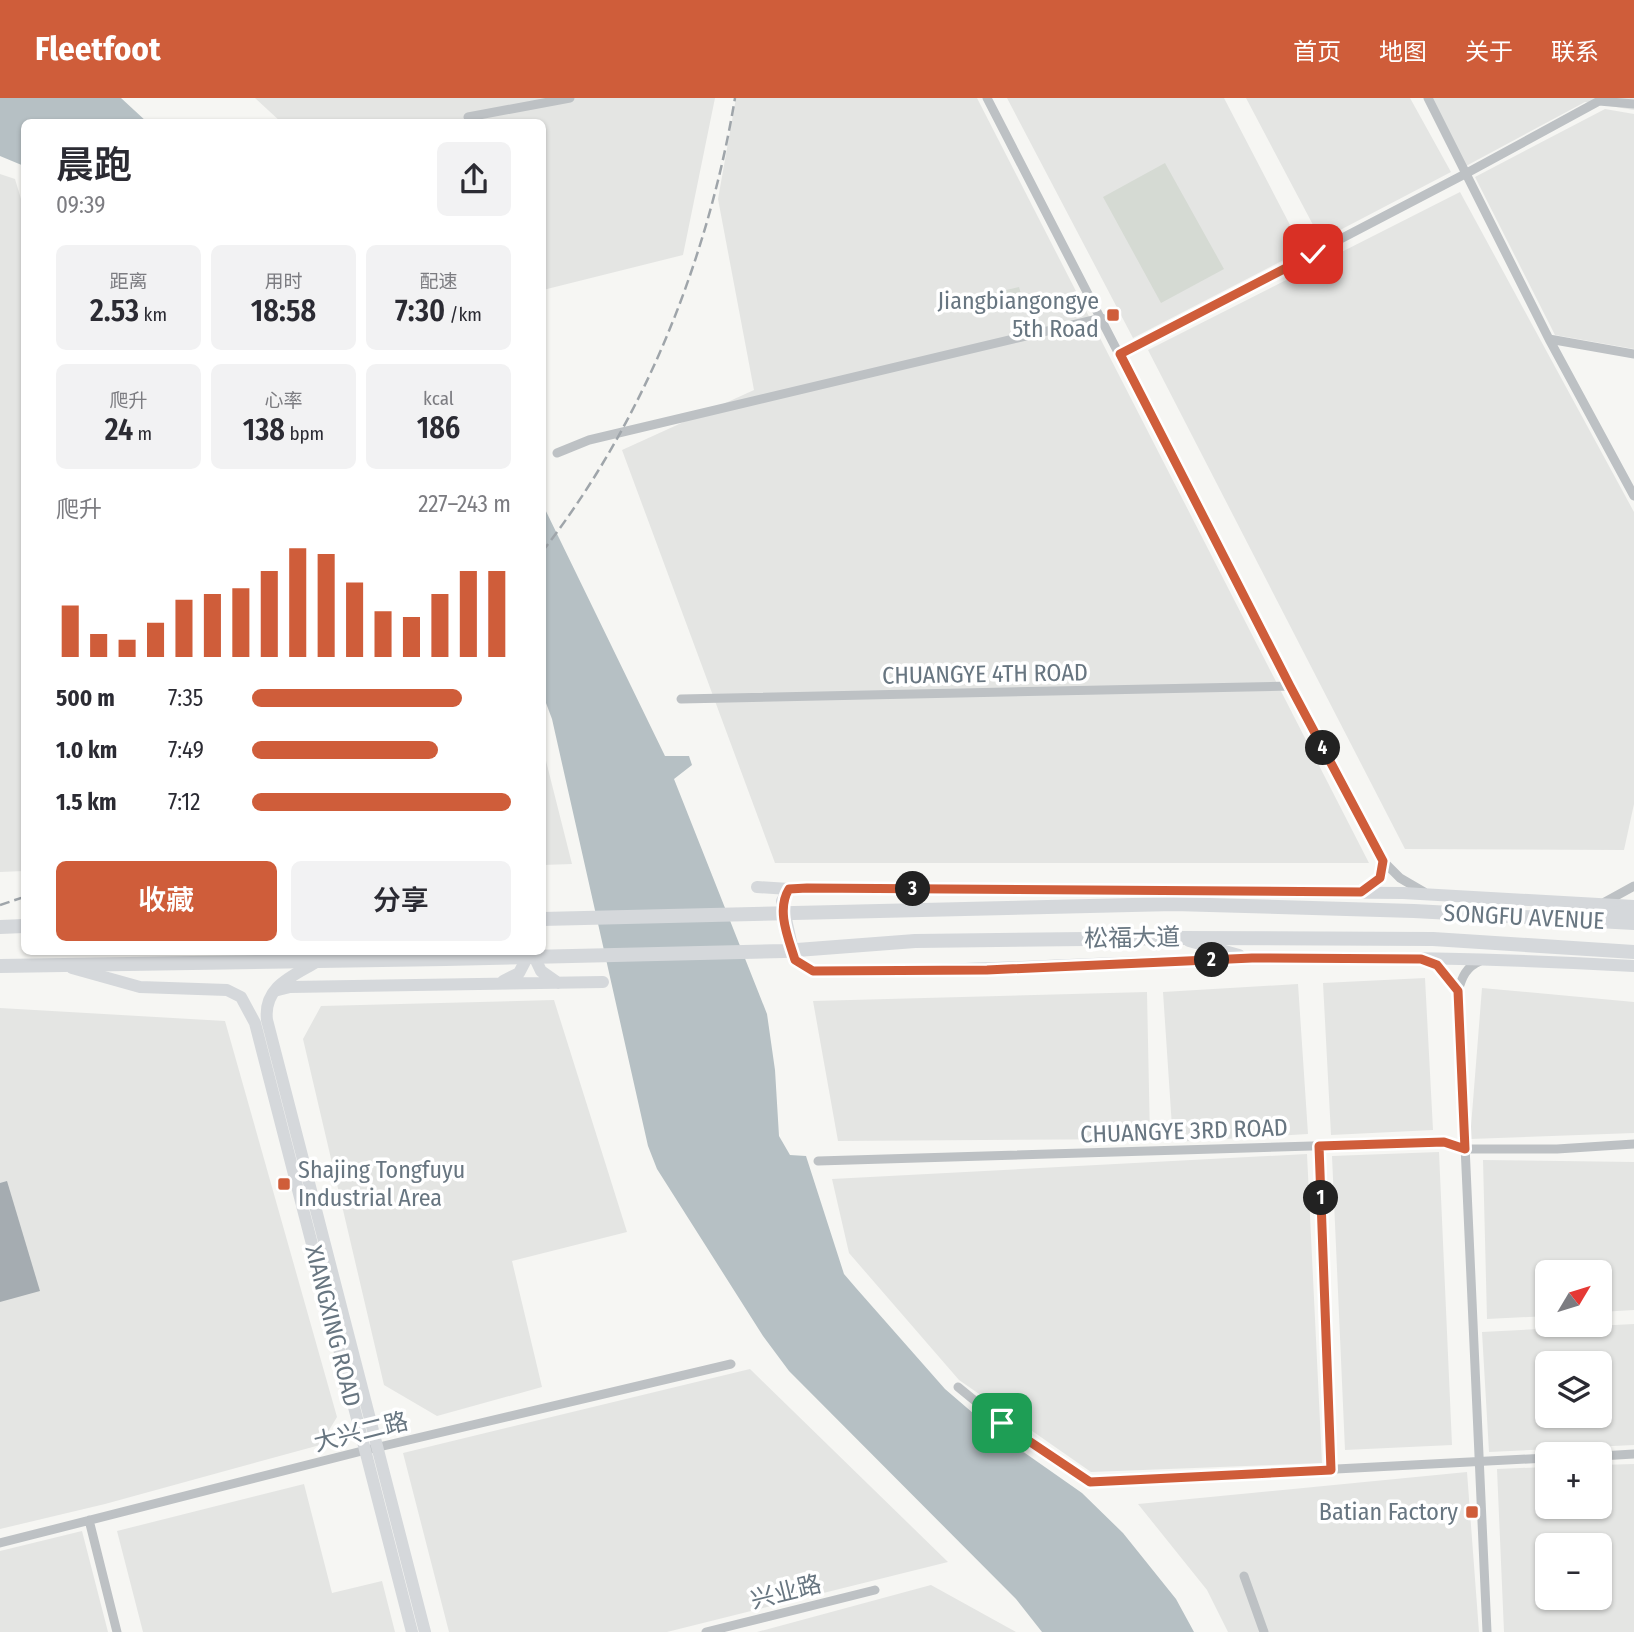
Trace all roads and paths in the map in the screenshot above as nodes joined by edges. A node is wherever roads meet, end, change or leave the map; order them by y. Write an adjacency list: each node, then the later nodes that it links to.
1 (570, 98): 6 (street)
2 (987, 98): 8 (street)
3 (1429, 98): 7 (street)
4 (1600, 99): 5 (street); 7 (street)
5 (1634, 104)
6 (468, 117)
7 (1465, 174): 9 (street); 10 (street)
8 (1102, 318): 10 (street); 12 (street)
9 (1549, 339): 11 (street); 13 (street)
10 (1120, 354): 14 (street)
11 (1634, 354)
12 (557, 453)
13 (1634, 496)
14 (1290, 686): 15 (street, CHUANGYE 4TH ROAD); 16 (street)
15 (681, 699)
16 (1383, 861): 21 (street); 22 (street)
17 (1634, 886): 23 (street)
18 (757, 887): 19 (main road)
19 (789, 889): 20 (main road); 35 (main road)
20 (1242, 890): 21 (main road); 24 (main road)
21 (1361, 892): 22 (main road)
22 (1429, 894): 23 (main road)
23 (1603, 903): 25 (main road)
24 (1174, 904): 26 (main road, 松福大道); 27 (main road, 松福大道)
25 (1634, 909): 26 (main road)
26 (1573, 918): 28 (main road, SONGFU AVENUE)
27 (546, 919)
28 (1634, 923)
29 (21, 926): 30 (main road)
30 (0, 927)
31 (1179, 938): 32 (main road, 松福大道); 35 (main road); 38 (main road, 松福大道)
32 (1630, 952)
33 (529, 955): 44 (main road)
34 (533, 955): 43 (main road)
35 (1252, 958): 37 (main road)
36 (1485, 958): 37 (main road); 39 (main road); 45 (street)
37 (1421, 959): 45 (street)
38 (318, 961): 40 (main road, 松福大道); 46 (main road)
39 (1634, 964)
40 (62, 965): 41 (main road, 松福大道); 53 (main road, XIANGXING ROAD)
41 (0, 966)
42 (603, 982): 43 (main road)
43 (558, 983): 44 (main road)
44 (496, 984): 46 (main road)
45 (1458, 991): 49 (street)
46 (271, 992): 53 (main road, XIANGXING ROAD)
47 (1634, 1144): 49 (street, CHUANGYE 3RD ROAD)
48 (1319, 1146): 49 (street, CHUANGYE 3RD ROAD); 50 (street, CHUANGYE 3RD ROAD); 58 (street)
49 (1465, 1149): 57 (street)
50 (818, 1161)
51 (732, 1364): 53 (street, 大兴二路)
52 (958, 1387): 58 (street)
53 (371, 1449): 59 (street, 大兴二路); 64 (main road, XIANGXING ROAD); 65 (main road, XIANGXING ROAD)
54 (1634, 1454): 55 (street)
55 (1612, 1455)
56 (1535, 1459): 57 (street)
57 (1478, 1462): 58 (street); 68 (street)
58 (1331, 1470)
59 (89, 1520): 60 (street, 大兴二路); 63 (street)
60 (0, 1543)
61 (1244, 1576): 67 (street)
62 (875, 1590): 66 (street, 兴业路)
63 (117, 1632)
64 (412, 1632)
65 (425, 1632)
66 (706, 1632)
67 (1264, 1632)
68 (1487, 1632)

